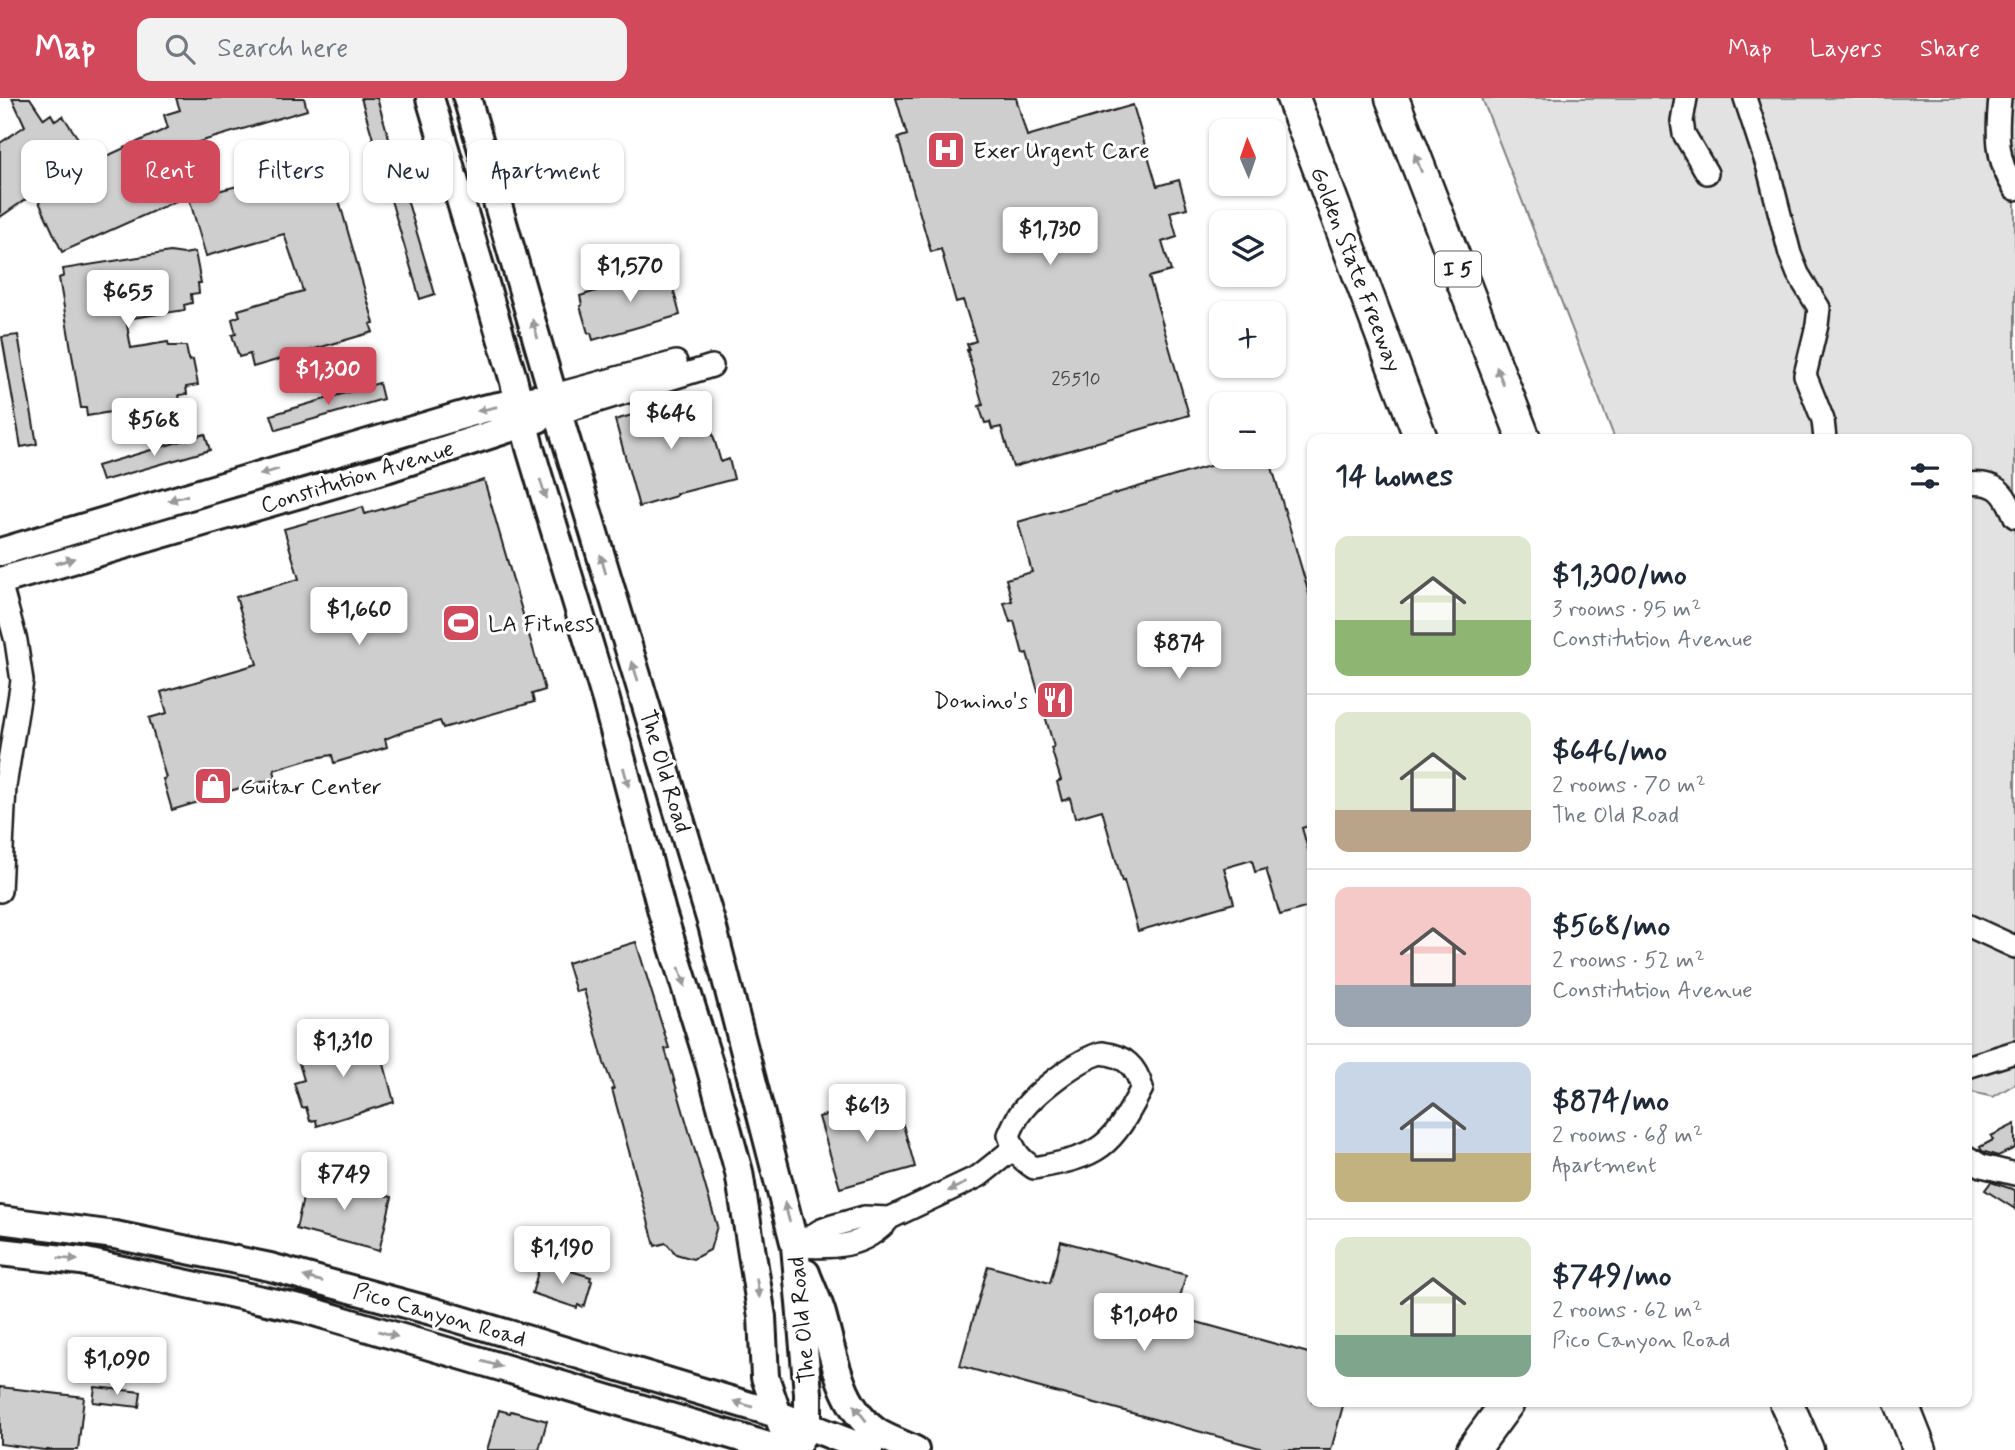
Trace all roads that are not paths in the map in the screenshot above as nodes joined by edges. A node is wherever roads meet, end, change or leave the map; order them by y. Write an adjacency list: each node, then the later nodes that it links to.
1 (430, 98): 12 (main road, The Old Road)
2 (467, 98): 11 (main road, The Old Road, one-way to 2)
3 (1293, 98): 13 (highway, Golden State Freeway)
4 (1392, 98): 14 (highway, I 5, one-way to 4)
5 (1686, 98): 8 (lane)
6 (1745, 98): 15 (lane)
7 (2000, 98): 9 (lane)
8 (1707, 173)
9 (2015, 189)
10 (710, 360): 11 (lane, Constitution Avenue)
11 (556, 404): 12 (main road, Constitution Avenue); 29 (main road, The Old Road, one-way to 11)
12 (522, 413): 18 (main road, Constitution Avenue, one-way to 18); 19 (main road, Constitution Avenue, one-way to 12); 34 (main road, The Old Road, one-way to 34)
13 (1419, 434)
14 (1522, 434)
15 (1824, 434)
16 (1972, 484): 17 (lane)
17 (2015, 517)
18 (0, 552)
19 (0, 581): 20 (lane)
20 (0, 891)
21 (1972, 927): 22 (lane)
22 (2015, 947)
23 (2015, 1052): 24 (lane)
24 (1972, 1066)
25 (1013, 1149): 25 (lane); 29 (lane, one-way to 29)
26 (1972, 1160): 27 (lane)
27 (2015, 1174)
28 (0, 1220): 34 (main road, Pico Canyon Road, one-way to 28)
29 (795, 1246): 35 (main road, The Old Road); 39 (main road, one-way to 29)
30 (0, 1252): 36 (main road, Pico Canyon Road, one-way to 36)
31 (1504, 1407): 40 (highway)
32 (1788, 1407): 41 (highway)
33 (1903, 1407): 42 (highway)
34 (778, 1414): 35 (main road, Pico Canyon Road); 37 (main road, The Old Road)
35 (808, 1426): 37 (main road, The Old Road); 38 (main road, Pico Canyon Road)
36 (782, 1450)
37 (791, 1450)
38 (869, 1450)
39 (915, 1450)
40 (1473, 1450)
41 (1807, 1450)
42 (1920, 1450)

